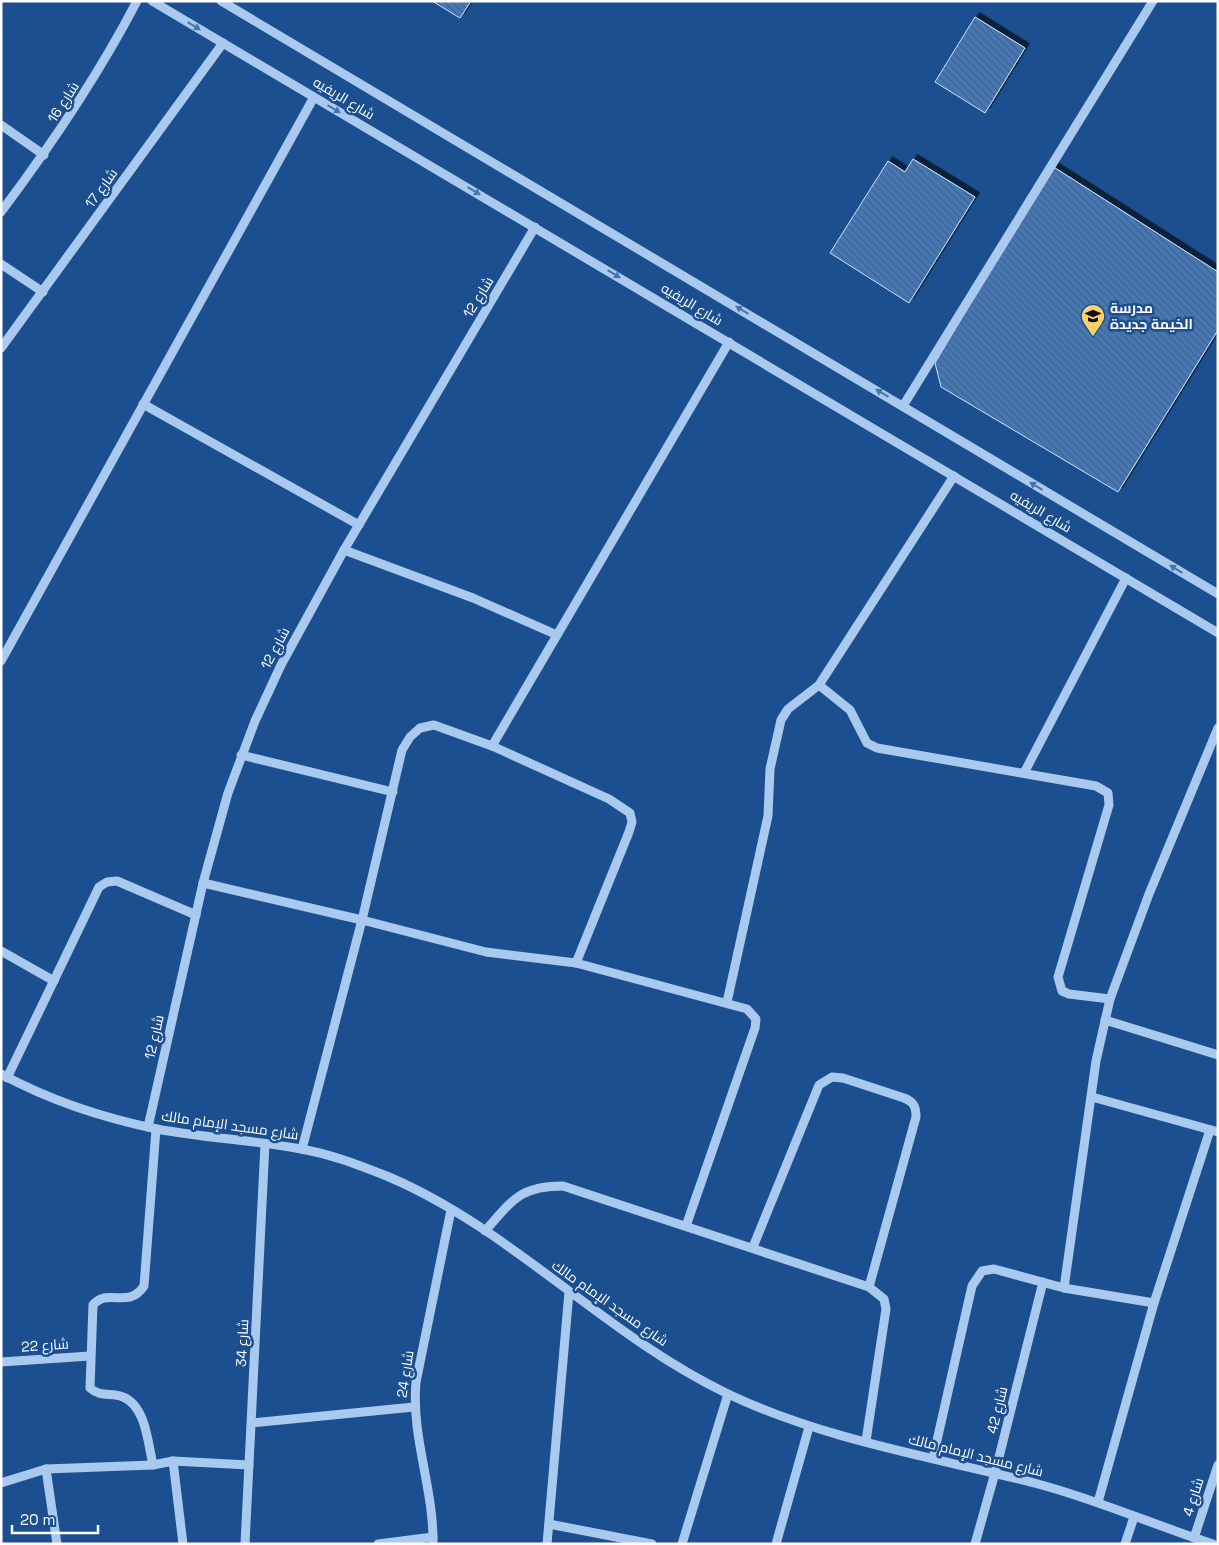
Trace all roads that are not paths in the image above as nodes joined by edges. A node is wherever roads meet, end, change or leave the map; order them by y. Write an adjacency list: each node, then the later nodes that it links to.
1 (137, 1): 8 (street, شارع 16)
2 (152, 1): 5 (street, شارع الريفيه, one-way to 5)
3 (221, 1): 16 (street, شارع الريفيه, one-way to 3)
4 (1153, 1): 16 (street)
5 (223, 43): 6 (street, شارع الريفيه); 12 (street, شارع 17)
6 (314, 97): 10 (street, شارع الريفيه, one-way to 10); 15 (street)
7 (1, 125): 8 (street)
8 (44, 155): 9 (street, شارع 16)
9 (1, 212)
10 (535, 228): 13 (street, شارع الريفيه, one-way to 13); 18 (street, شارع 12)
11 (1, 264): 12 (street)
12 (43, 292): 14 (street, شارع 17)
13 (728, 342): 17 (street, شارع الريفيه); 23 (street)
14 (1, 348)
15 (143, 404): 18 (street); 24 (street)
16 (904, 406): 21 (street, شارع الريفيه, one-way to 16)
17 (954, 476): 20 (street, شارع الريفيه); 25 (street)
18 (359, 524): 19 (street, شارع 12)
19 (344, 550): 23 (street); 28 (street, شارع 12)
20 (1126, 578): 22 (street, شارع الريفيه); 29 (street)
21 (1218, 594)
22 (1218, 633)
23 (557, 635): 27 (street)
24 (1, 661)
25 (820, 685): 29 (street); 38 (street)
26 (1218, 728): 37 (street)
27 (492, 746): 30 (street); 35 (street)
28 (241, 755): 30 (street); 31 (street, شارع 12)
29 (1024, 773): 37 (street)
30 (393, 792): 33 (street)
31 (203, 883): 32 (street, شارع 12); 33 (street)
32 (196, 915): 36 (street); 43 (street, شارع 12)
33 (362, 920): 35 (street); 46 (street)
34 (1, 951): 36 (street)
35 (576, 963): 38 (street)
36 (54, 981): 41 (street)
37 (1110, 999): 39 (street)
38 (727, 1002): 48 (street)
39 (1105, 1020): 40 (street); 42 (street)
40 (1218, 1055)
41 (4, 1076): 43 (street, شارع مسجد الإمام مالك)
42 (1092, 1097): 44 (street); 53 (street)
43 (152, 1128): 45 (street, شارع مسجد الإمام مالك); 56 (street, شارع 12)
44 (1214, 1131): 55 (street)
45 (265, 1144): 46 (street, شارع مسجد الإمام مالك); 60 (street, شارع 34)
46 (302, 1149): 47 (street, شارع مسجد الإمام مالك)
47 (451, 1210): 49 (street, شارع مسجد الإمام مالك); 59 (street, شارع 24)
48 (686, 1226): 49 (street); 50 (street)
49 (485, 1231): 54 (street, شارع مسجد الإمام مالك)
50 (753, 1248): 52 (street); 52 (street)
51 (1043, 1282): 53 (street); 63 (street); 69 (street, شارع 42)
52 (869, 1287): 62 (street)
53 (1064, 1288): 55 (street)
54 (568, 1292): 58 (street, شارع مسجد الإمام مالك); 73 (street)
55 (1154, 1304): 71 (street)
56 (90, 1356): 57 (street, شارع 22); 66 (street)
57 (1, 1362)
58 (728, 1394): 61 (street, شارع مسجد الإمام مالك); 83 (street)
59 (414, 1407): 60 (street); 75 (street, شارع 24)
60 (252, 1423): 67 (street, شارع 34)
61 (809, 1427): 62 (street, شارع مسجد الإمام مالك); 84 (street)
62 (866, 1441): 63 (street, شارع مسجد الإمام مالك)
63 (934, 1458): 69 (street, شارع مسجد الإمام مالك)
64 (173, 1461): 66 (street); 67 (street); 78 (street)
65 (1218, 1464): 74 (street, شارع 4)
66 (153, 1465): 68 (street)
67 (248, 1465): 79 (street, شارع 34)
68 (46, 1469): 70 (street); 77 (street)
69 (995, 1474): 71 (street, شارع مسجد الإمام مالك); 85 (street, شارع 42)
70 (1, 1483)
71 (1098, 1502): 72 (street, شارع مسجد الإمام مالك)
72 (1134, 1517): 74 (street, شارع مسجد الإمام مالك); 86 (street)
73 (549, 1524): 76 (street); 81 (street)
74 (1194, 1538): 87 (street, شارع مسجد الإمام مالك)
75 (433, 1540): 80 (street)
76 (620, 1541): 82 (street)
77 (57, 1544)
78 (183, 1544)
79 (244, 1544)
80 (378, 1544)
81 (548, 1544)
82 (652, 1544)
83 (682, 1544)
84 (776, 1544)
85 (975, 1544)
86 (1125, 1544)
87 (1213, 1544)

